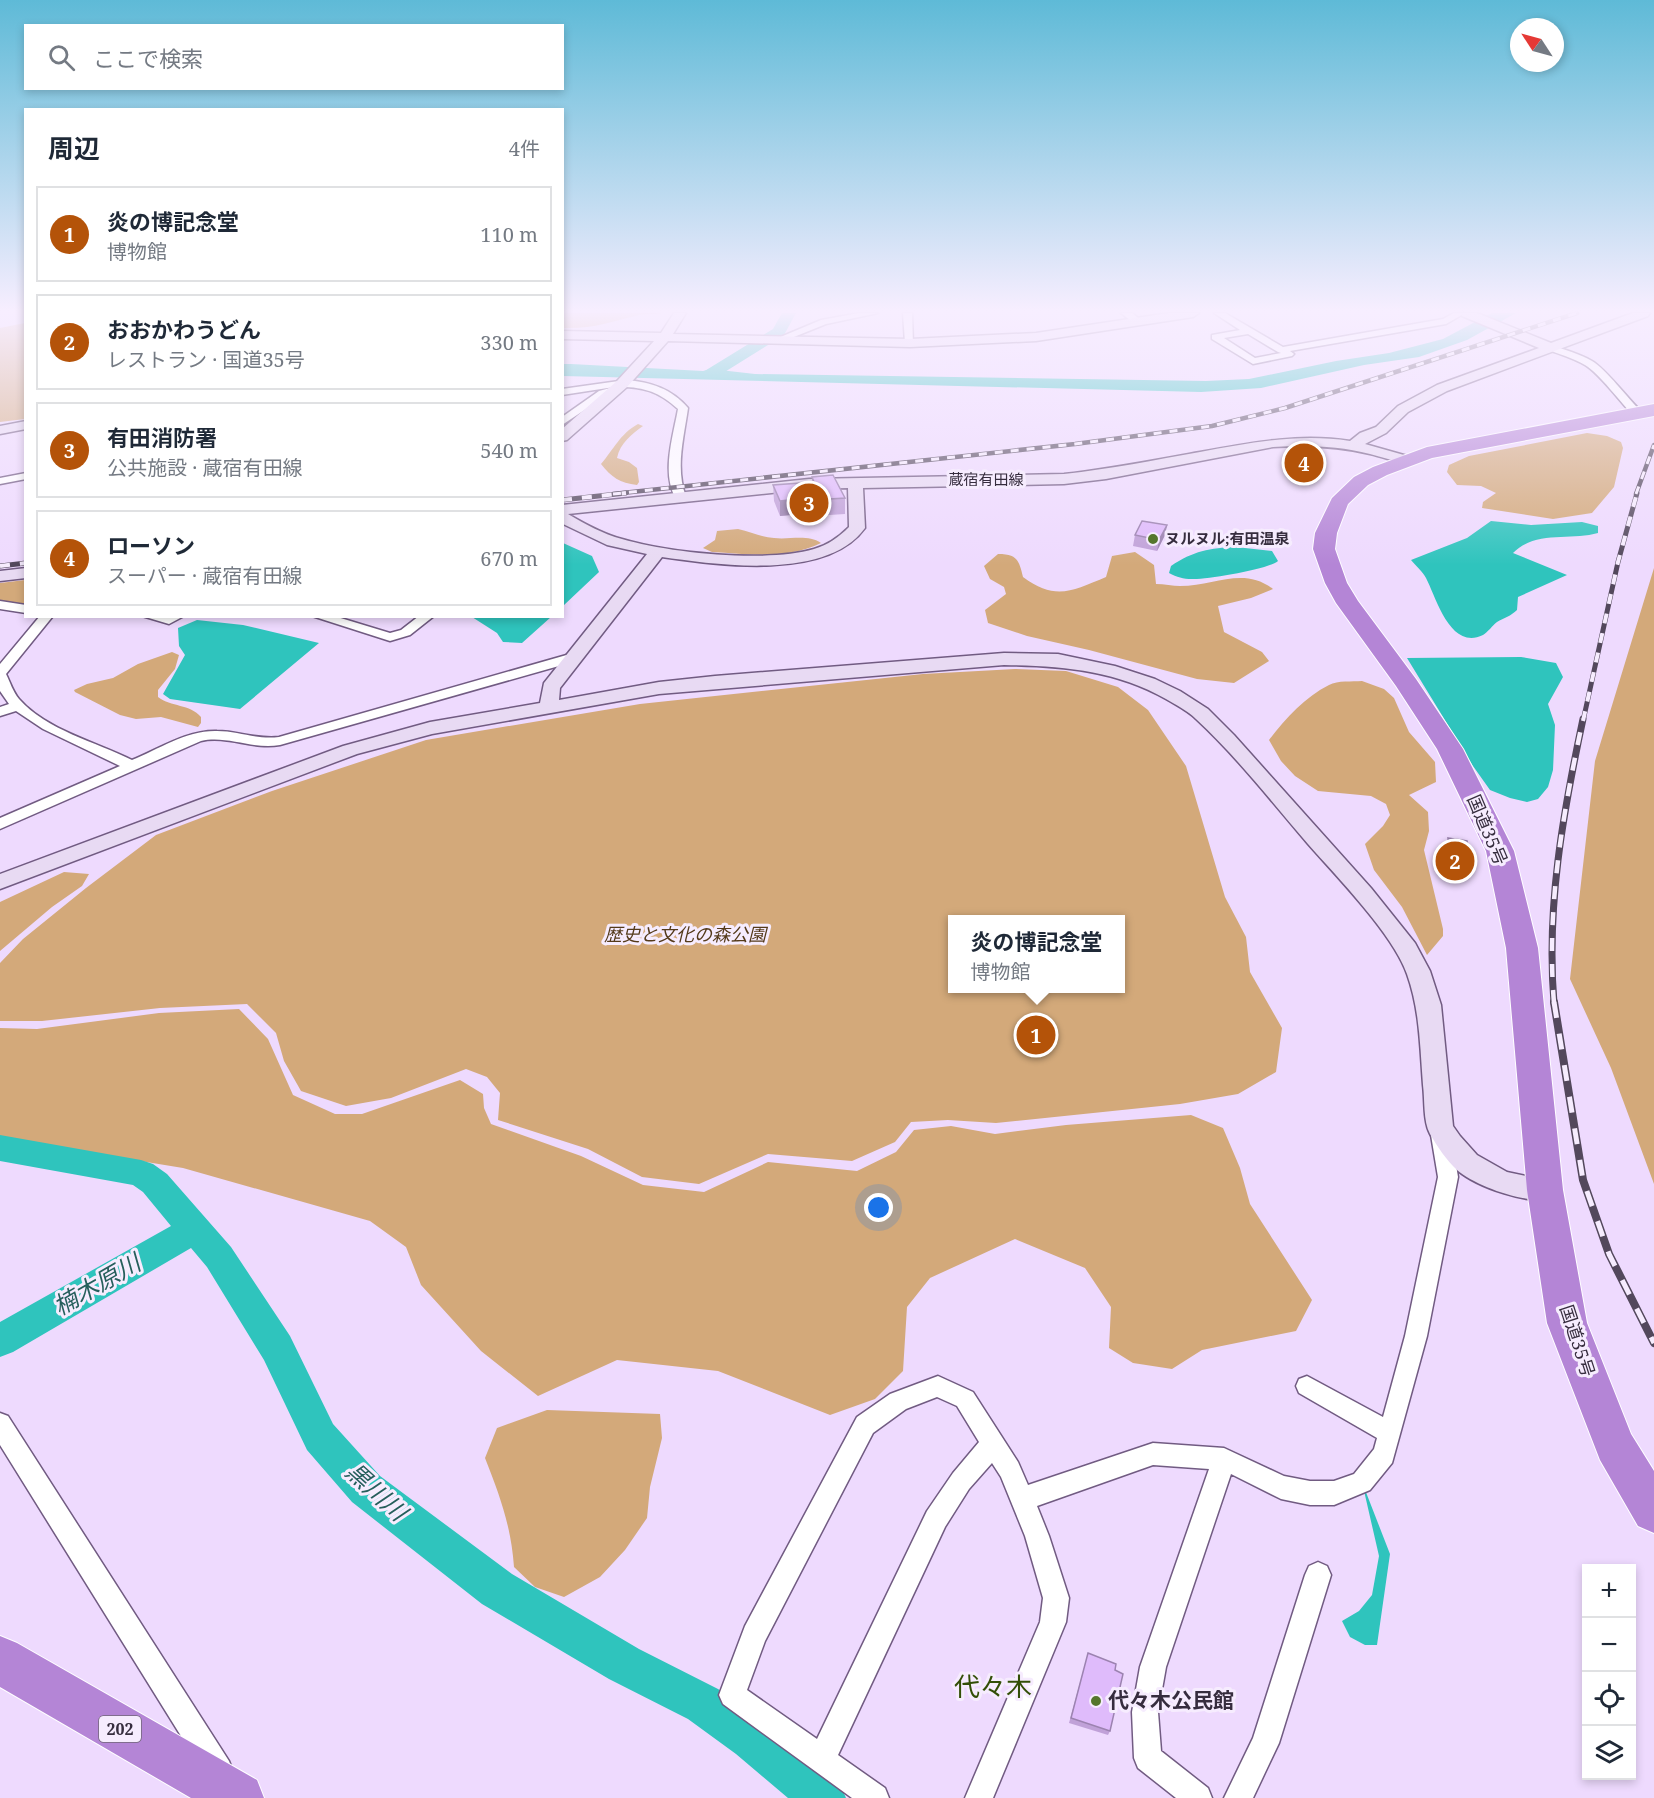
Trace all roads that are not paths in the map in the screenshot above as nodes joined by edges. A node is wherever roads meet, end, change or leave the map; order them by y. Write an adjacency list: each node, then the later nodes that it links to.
1 (597, 397): 7 (street)
2 (607, 397): 10 (street)
3 (670, 397): 16 (street)
4 (1423, 397): 11 (street)
5 (1623, 397): 6 (street)
6 (1646, 412): 12 (highway, 国道35号)
7 (564, 421)
8 (24, 425): 9 (street)
9 (0, 430)
10 (564, 434)
11 (1354, 445): 12 (street, 蔵宿有田線); 15 (street, 蔵宿有田線)
12 (1406, 460): 38 (highway, 国道35号)
13 (24, 476): 14 (street)
14 (0, 481)
15 (855, 482): 16 (street, 蔵宿有田線); 19 (street)
16 (680, 497): 17 (street, 蔵宿有田線)
17 (564, 510)
18 (564, 518): 19 (street)
19 (658, 551): 29 (street)
20 (24, 573): 21 (street)
21 (0, 576)
22 (0, 605): 23 (street)
23 (24, 609)
24 (45, 618): 30 (street)
25 (158, 618): 26 (street)
26 (174, 618)
27 (325, 618): 28 (street)
28 (425, 618)
29 (575, 657): 32 (street); 34 (street)
30 (0, 674): 31 (street)
31 (18, 705): 33 (street); 34 (street)
32 (549, 706): 36 (street); 37 (street)
33 (0, 712)
34 (132, 766): 35 (street)
35 (0, 824)
36 (0, 882)
37 (1440, 1128): 38 (street); 41 (street)
38 (1545, 1190): 45 (highway, 国道35号)
39 (1307, 1386): 41 (street)
40 (0, 1424): 49 (street)
41 (1390, 1433): 43 (street)
42 (994, 1443): 44 (street); 48 (street); 48 (street)
43 (1224, 1459): 44 (street); 52 (street)
44 (1023, 1499): 51 (street)
45 (1654, 1511)
46 (1318, 1575): 53 (street)
47 (0, 1660): 49 (highway, 202)
48 (822, 1758): 50 (street)
49 (237, 1796)
50 (875, 1798)
51 (979, 1798)
52 (1198, 1798)
53 (1238, 1798)

